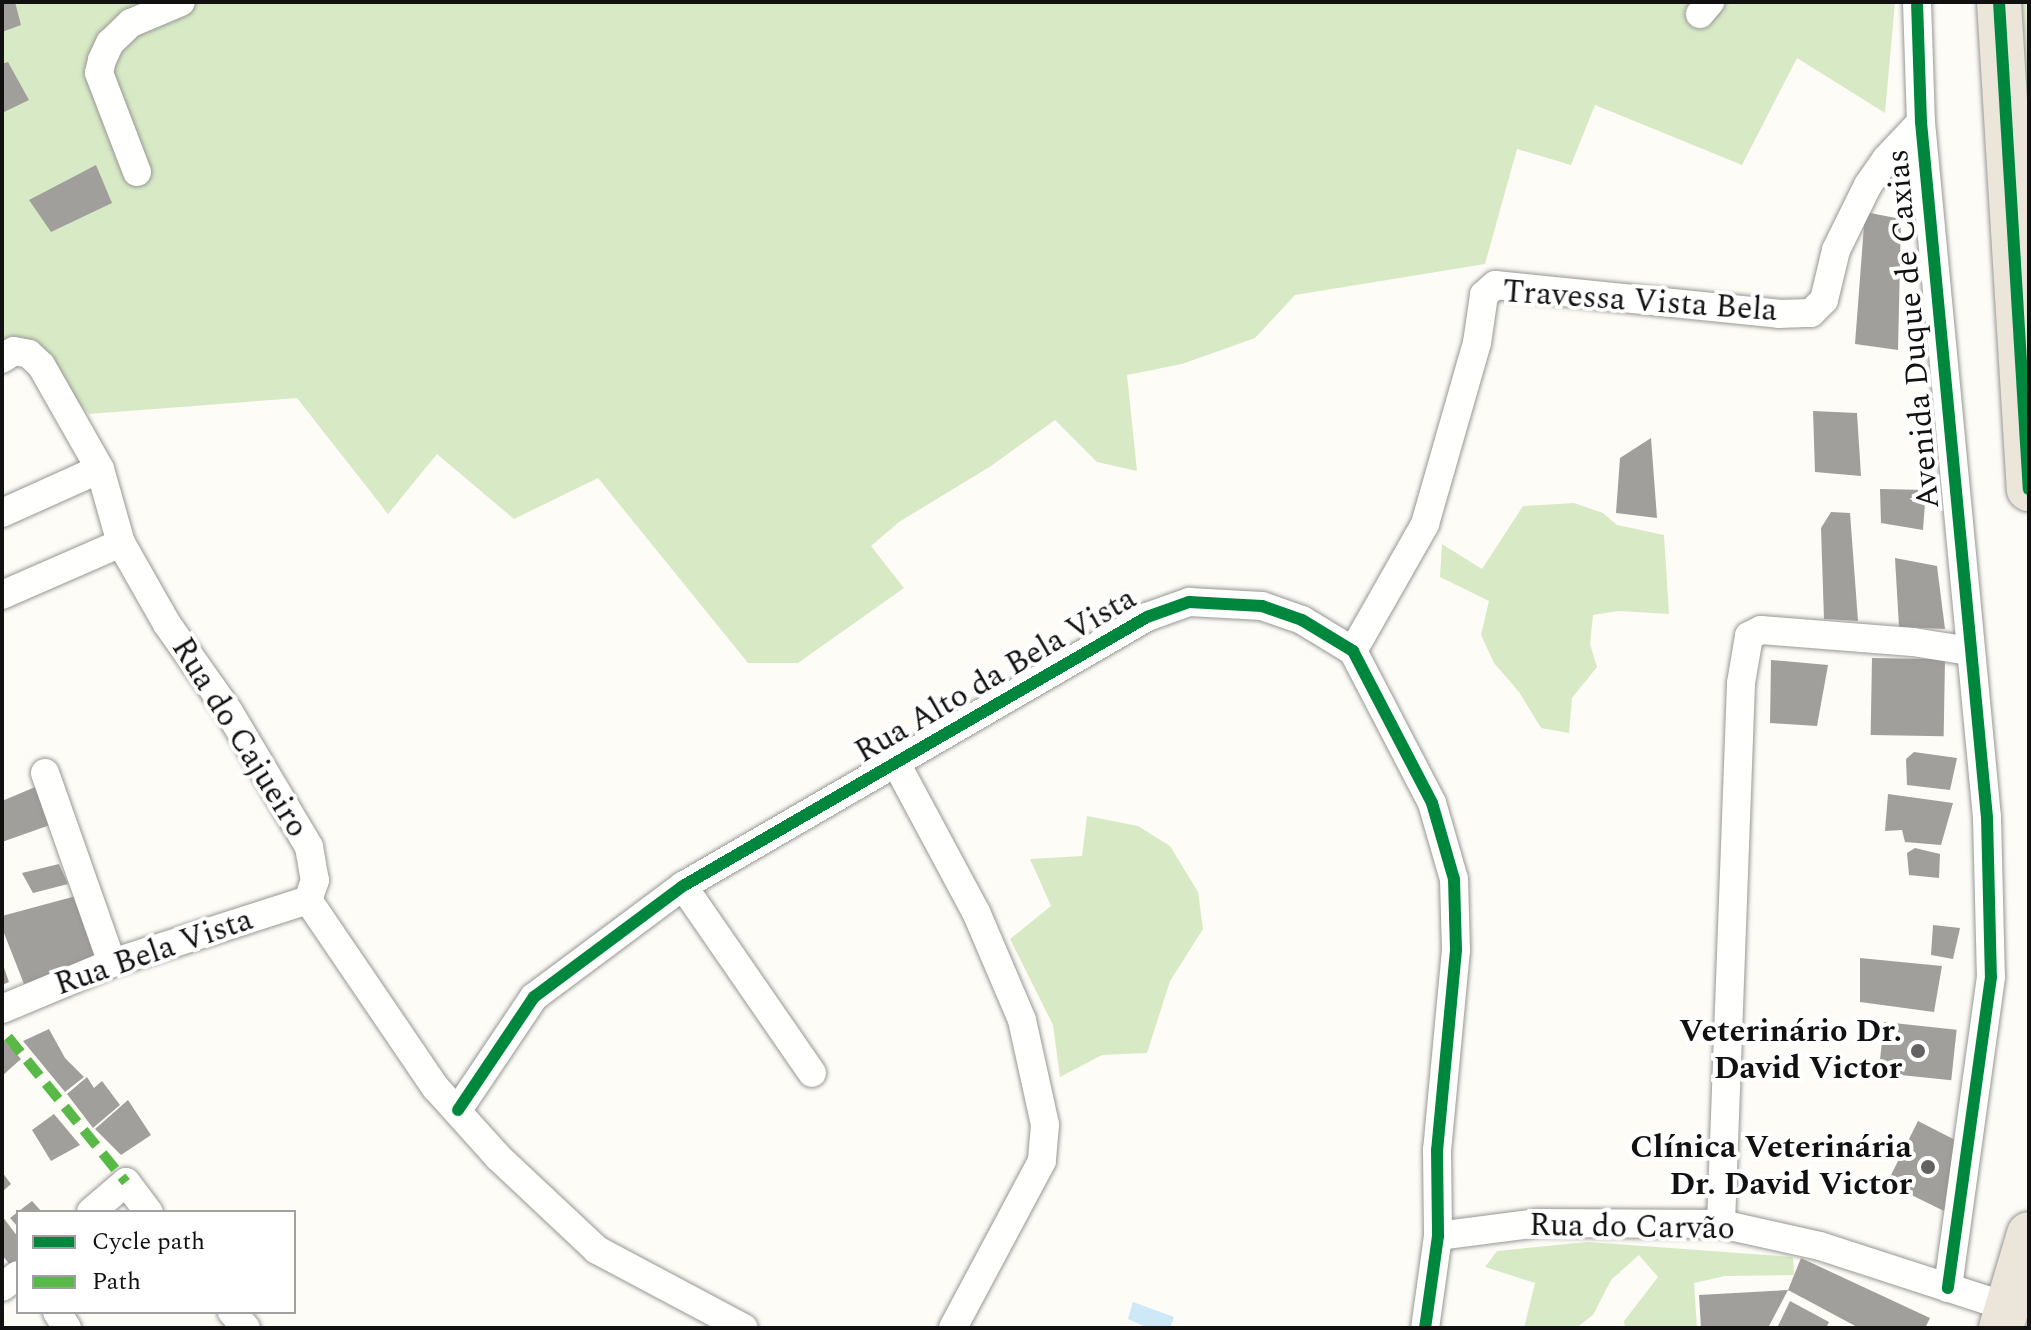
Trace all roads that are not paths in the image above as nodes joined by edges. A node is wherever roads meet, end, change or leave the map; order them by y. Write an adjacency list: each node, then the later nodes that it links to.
1 (181, 2): 7 (street)
2 (1917, 2): 5 (street, Avenida Duque de Caxias)
3 (1999, 2): 4 (highway)
4 (2001, 90): 6 (highway); 8 (highway)
5 (1921, 122): 15 (street, Travessa Vista Bela); 16 (street, Avenida Duque de Caxias)
6 (2029, 137)
7 (137, 172)
8 (2022, 294): 11 (highway)
9 (2, 359): 10 (street, Rua do Cajueiro)
10 (100, 469): 12 (street); 13 (street, Rua do Cajueiro)
11 (2029, 489)
12 (2, 513)
13 (121, 543): 14 (street); 20 (street, Rua do Cajueiro)
14 (2, 595)
15 (1353, 651): 17 (street, Rua Alto da Bela Vista); 29 (street)
16 (1970, 651): 27 (street); 30 (street, Avenida Duque de Caxias)
17 (896, 763): 19 (street, Rua Alto da Bela Vista); 33 (street, Rua Alto da Bela Vista)
18 (45, 773): 21 (street)
19 (683, 886): 23 (street); 24 (street, Rua Alto da Bela Vista)
20 (308, 900): 21 (street, Rua Bela Vista); 24 (street)
21 (112, 963): 22 (street, Rua Bela Vista)
22 (2, 1009)
23 (812, 1073)
24 (458, 1110): 32 (street)
25 (93, 1210): 26 (street)
26 (147, 1210)
27 (1721, 1224): 29 (street, Rua do Carvão); 30 (street, Rua do Carvão)
28 (2029, 1234): 31 (highway)
29 (1438, 1236): 34 (street)
30 (1948, 1288): 31 (street, Rua do Carvão)
31 (2004, 1317)
32 (744, 1328)
33 (953, 1328)
34 (1425, 1328)

